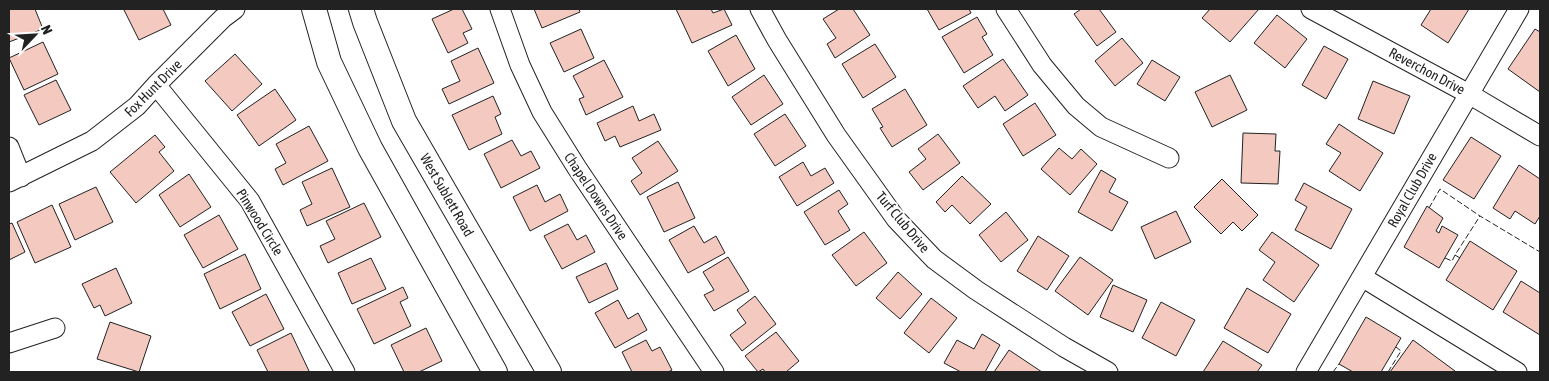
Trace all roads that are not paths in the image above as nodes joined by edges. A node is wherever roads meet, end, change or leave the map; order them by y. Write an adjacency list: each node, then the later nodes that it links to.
1 (314, 9): 19 (main road)
2 (361, 9): 20 (main road, West Sublett Road)
3 (500, 9): 21 (street, Chapel Downs Drive)
4 (760, 9): 22 (street, Turf Club Drive)
5 (1006, 9): 13 (street)
6 (1311, 9): 10 (street, Reverchon Drive)
7 (1519, 9): 10 (street, Royal Club Drive)
8 (223, 12): 9 (street, Fox Hunt Drive)
9 (156, 85): 14 (street, Fox Hunt Drive); 18 (street, Pinwood Circle)
10 (1469, 94): 11 (street, Reverchon Drive); 15 (street, Royal Club Drive)
11 (1540, 136)
12 (9, 147): 14 (street)
13 (1169, 158)
14 (15, 180)
15 (1362, 277): 23 (street, Royal Club Drive); 24 (street)
16 (55, 328): 17 (street)
17 (9, 342)
18 (345, 372)
19 (495, 372)
20 (549, 372)
21 (714, 372)
22 (1108, 372)
23 (1306, 372)
24 (1517, 372)

